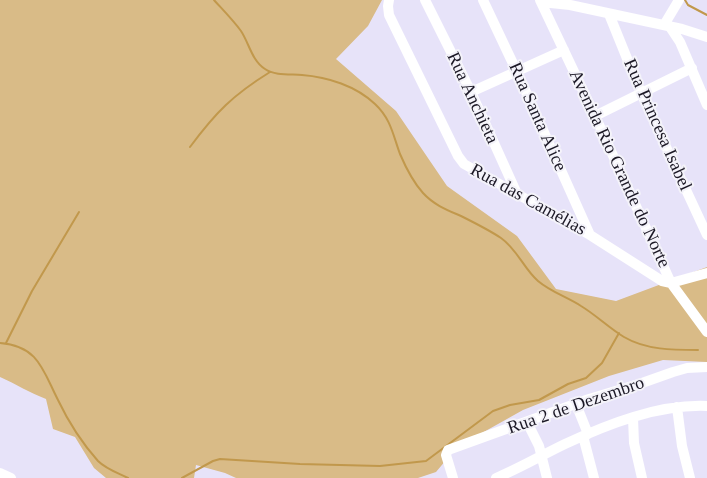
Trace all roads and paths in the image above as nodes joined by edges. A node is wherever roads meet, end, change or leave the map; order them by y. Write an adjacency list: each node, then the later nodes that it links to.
1 (389, 0): 17 (street, Rua das Camélias)
2 (425, 0): 13 (street, Rua Anchieta)
3 (483, 0): 12 (street, Rua Santa Alice)
4 (679, 0): 8 (street)
5 (541, 1): 6 (street); 10 (street, Avenida Rio Grande do Norte)
6 (571, 3): 7 (street)
7 (609, 14): 8 (street); 14 (street, Rua Princesa Isabel)
8 (667, 26): 9 (street); 11 (street)
9 (707, 37)
10 (564, 50): 12 (street); 16 (street, Avenida Rio Grande do Norte)
11 (692, 68): 14 (street); 15 (street)
12 (518, 72): 13 (street); 18 (street, Rua Santa Alice)
13 (471, 92): 17 (street, Rua Anchieta)
14 (641, 93): 16 (street); 19 (street, Rua Princesa Isabel)
15 (707, 105)
16 (595, 116): 21 (street, Avenida Rio Grande do Norte)
17 (518, 196): 18 (street, Rua das Camélias)
18 (590, 235): 21 (street, Rua das Camélias)
19 (707, 235)
20 (707, 273): 21 (street)
21 (671, 283): 22 (street, Avenida Rio Grande do Norte)
22 (707, 332)
23 (707, 366): 24 (street, Rua 2 de Dezembro)
24 (576, 404): 28 (street, Rua 2 de Dezembro); 29 (street)
25 (707, 406): 26 (street)
26 (677, 407): 27 (street); 38 (street)
27 (633, 418): 29 (street); 37 (street)
28 (527, 422): 30 (street); 34 (street, Rua 2 de Dezembro)
29 (586, 435): 30 (street); 36 (street)
30 (542, 456): 32 (street); 35 (street)
31 (0, 473): 33 (street)
32 (502, 477)
33 (10, 478)
34 (453, 478)
35 (547, 478)
36 (594, 478)
37 (642, 478)
38 (690, 478)

